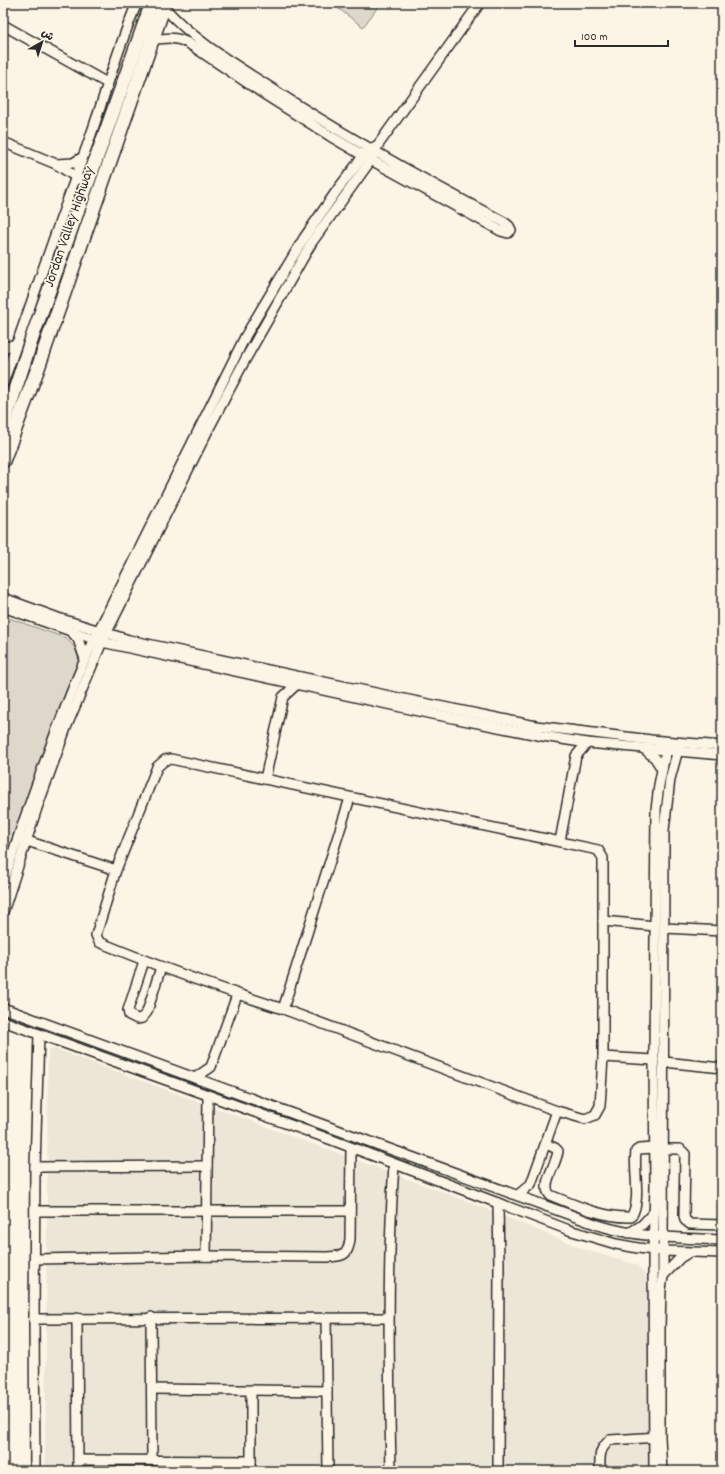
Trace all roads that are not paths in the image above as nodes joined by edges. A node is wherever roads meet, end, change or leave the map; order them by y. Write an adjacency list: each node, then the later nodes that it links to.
1 (480, 3): 8 (street)
2 (161, 4): 5 (highway, Jordan Valley Highway); 8 (street); 12 (highway, Jordan Valley Highway)
3 (133, 6): 6 (street)
4 (3, 25): 6 (street)
5 (152, 40): 8 (street); 20 (highway, Jordan Valley Highway)
6 (107, 83): 9 (street)
7 (3, 142): 10 (street)
8 (372, 152): 8 (street); 24 (street)
9 (83, 157): 10 (street); 11 (street)
10 (56, 164): 11 (street)
11 (75, 177): 12 (street); 13 (street)
12 (88, 182): 14 (highway, Jordan Valley Highway)
13 (44, 263): 14 (street); 15 (street)
14 (58, 268): 19 (highway, Jordan Valley Highway)
15 (16, 344): 16 (street); 17 (street)
16 (3, 348)
17 (6, 361): 18 (street)
18 (3, 383)
19 (3, 426)
20 (3, 461)
21 (3, 598): 24 (street)
22 (3, 607): 23 (street)
23 (72, 632): 24 (street); 27 (street)
24 (100, 637): 25 (street); 26 (street); 27 (street); 33 (street)
25 (117, 646): 26 (street); 28 (street)
26 (96, 657): 44 (street)
27 (86, 659): 44 (street)
28 (275, 681): 29 (street); 30 (street)
29 (296, 685): 30 (street); 31 (street)
30 (283, 697): 42 (street)
31 (568, 740): 32 (street); 39 (street)
32 (587, 743): 35 (street); 39 (street)
33 (667, 746): 35 (street); 36 (street); 41 (street)
34 (722, 746): 36 (street)
35 (641, 747): 41 (street)
36 (679, 747): 37 (street); 40 (street)
37 (692, 752): 38 (street); 40 (street)
38 (722, 755)
39 (576, 756): 45 (street)
40 (673, 766): 51 (street)
41 (662, 769): 50 (street)
42 (265, 779): 43 (street); 46 (street)
43 (350, 798): 45 (street); 57 (street)
44 (22, 840): 46 (street); 47 (street); 48 (street)
45 (560, 841): 49 (street)
46 (116, 870): 53 (street)
47 (3, 882)
48 (3, 912)
49 (603, 921): 50 (street); 60 (street)
50 (655, 926): 61 (street)
51 (665, 928): 52 (street); 62 (street)
52 (722, 932)
53 (144, 961): 54 (street); 54 (street)
54 (161, 967): 55 (street)
55 (237, 995): 57 (street); 63 (street)
56 (3, 1008): 65 (street)
57 (283, 1009): 68 (street)
58 (3, 1021): 59 (street)
59 (39, 1034): 67 (street); 76 (street)
60 (603, 1057): 61 (street); 68 (street)
61 (654, 1060): 73 (street)
62 (664, 1062): 64 (street); 73 (street)
63 (211, 1068): 65 (street); 66 (street)
64 (722, 1068)
65 (195, 1078): 66 (street)
66 (219, 1086): 69 (street)
67 (208, 1096): 70 (street); 75 (street)
68 (557, 1111): 71 (street)
69 (298, 1116): 70 (street); 78 (street)
70 (297, 1128): 72 (street)
71 (546, 1144): 73 (street); 77 (street)
72 (351, 1148): 74 (street); 83 (street)
73 (659, 1149): 84 (street); 85 (street); 86 (street)
74 (394, 1164): 79 (street); 103 (street)
75 (207, 1166): 76 (street); 82 (street)
76 (35, 1167): 81 (street)
77 (531, 1184): 78 (street); 80 (street)
78 (518, 1195): 80 (street)
79 (498, 1202): 92 (street); 117 (street)
80 (539, 1203): 87 (street)
81 (35, 1210): 82 (street); 97 (street)
82 (207, 1210): 83 (street); 96 (street)
83 (350, 1211): 96 (street)
84 (653, 1213): 87 (street); 88 (street)
85 (663, 1221): 89 (street); 90 (street)
86 (722, 1224)
87 (629, 1233): 88 (street)
88 (653, 1236): 89 (street); 92 (street)
89 (663, 1237): 90 (street); 93 (street)
90 (681, 1238): 91 (street)
91 (722, 1240)
92 (653, 1250): 93 (street); 104 (street)
93 (663, 1251): 94 (street); 98 (street)
94 (688, 1253): 95 (street); 98 (street)
95 (722, 1253)
96 (206, 1256): 97 (street)
97 (35, 1259): 100 (street)
98 (663, 1276): 104 (street)
99 (151, 1317): 101 (street); 102 (street); 105 (street)
100 (34, 1318): 101 (street); 112 (street)
101 (77, 1318): 109 (street)
102 (326, 1318): 103 (street); 107 (street)
103 (388, 1318): 116 (street)
104 (657, 1377): 108 (street)
105 (152, 1388): 106 (street); 110 (street)
106 (251, 1391): 107 (street); 111 (street)
107 (327, 1391): 115 (street)
108 (657, 1437): 118 (street); 119 (street); 120 (street)
109 (78, 1460): 110 (street); 113 (street)
110 (152, 1460): 111 (street)
111 (251, 1461): 114 (street)
112 (35, 1471)
113 (78, 1471)
114 (251, 1471)
115 (328, 1471)
116 (391, 1471)
117 (498, 1471)
118 (600, 1471)
119 (654, 1471)
120 (662, 1471)

